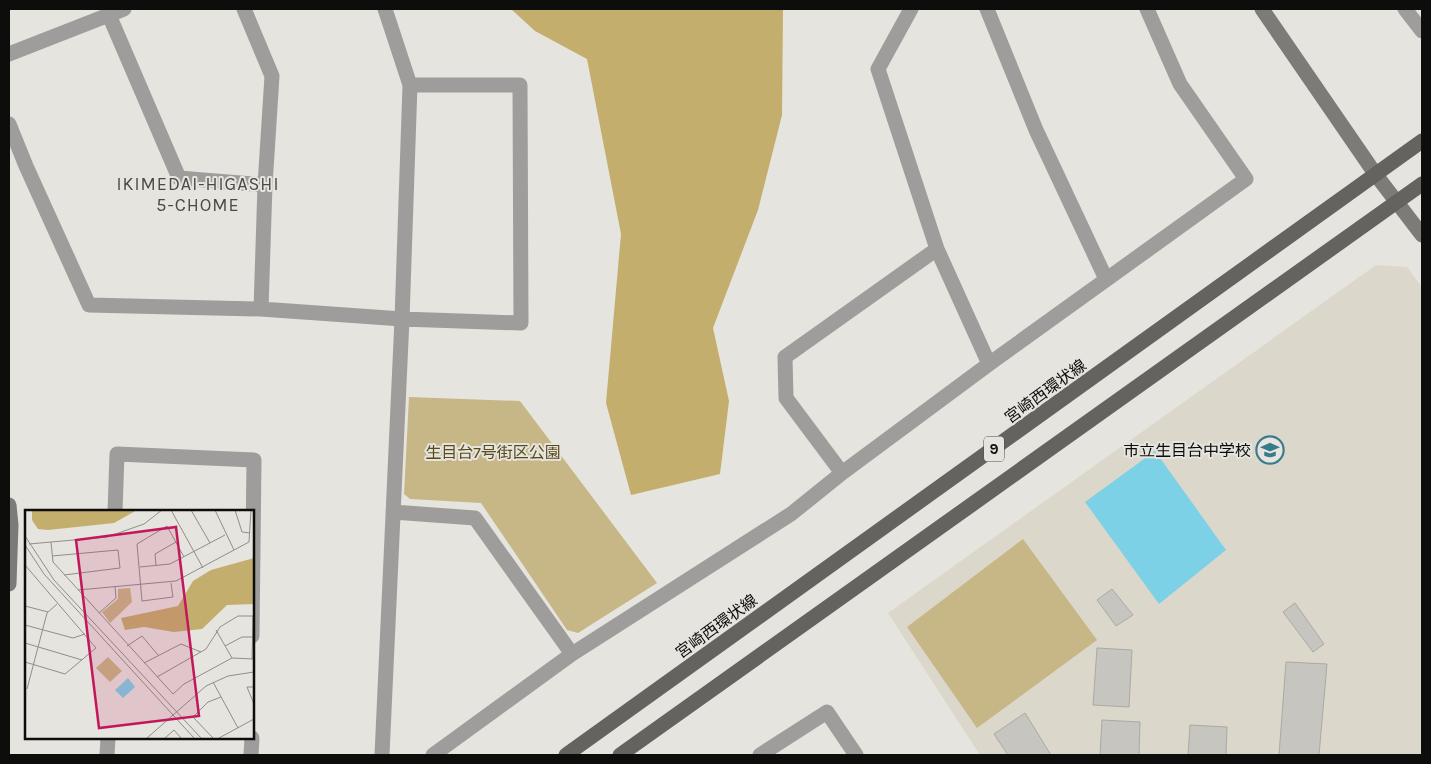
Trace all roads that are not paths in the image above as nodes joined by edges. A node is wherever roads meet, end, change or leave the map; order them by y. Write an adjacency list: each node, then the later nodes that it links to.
1 (124, 9): 9 (street)
2 (244, 9): 17 (street)
3 (385, 9): 12 (street)
4 (911, 9): 20 (street)
5 (987, 9): 21 (street)
6 (1147, 9): 21 (street)
7 (1262, 9): 15 (street)
8 (1405, 9): 10 (street)
9 (108, 15): 11 (street); 17 (street)
10 (1422, 31)
11 (9, 54)
12 (410, 85): 23 (street); 23 (street)
13 (9, 124): 22 (street)
14 (1422, 141): 15 (main road, 宮崎西環状線 / 9)
15 (1376, 175): 18 (street); 38 (main road, 宮崎西環状線 / 9)
16 (1422, 184): 18 (main road, 9)
17 (265, 185): 22 (street)
18 (1397, 202): 19 (street); 39 (main road, 9)
19 (1422, 234)
20 (937, 249): 24 (street); 25 (street)
21 (1106, 279): 24 (street)
22 (261, 309): 23 (street)
23 (402, 319): 29 (street)
24 (989, 364): 25 (street)
25 (842, 473): 31 (street)
26 (9, 506): 30 (street)
27 (115, 510): 28 (street)
28 (253, 510)
29 (393, 512): 31 (street); 36 (street)
30 (9, 584)
31 (572, 654): 37 (street)
32 (108, 739): 34 (street)
33 (252, 739): 35 (street)
34 (107, 755)
35 (251, 755)
36 (382, 755)
37 (433, 755)
38 (566, 755)
39 (620, 755)
40 (760, 755): 41 (street)
41 (856, 755)

